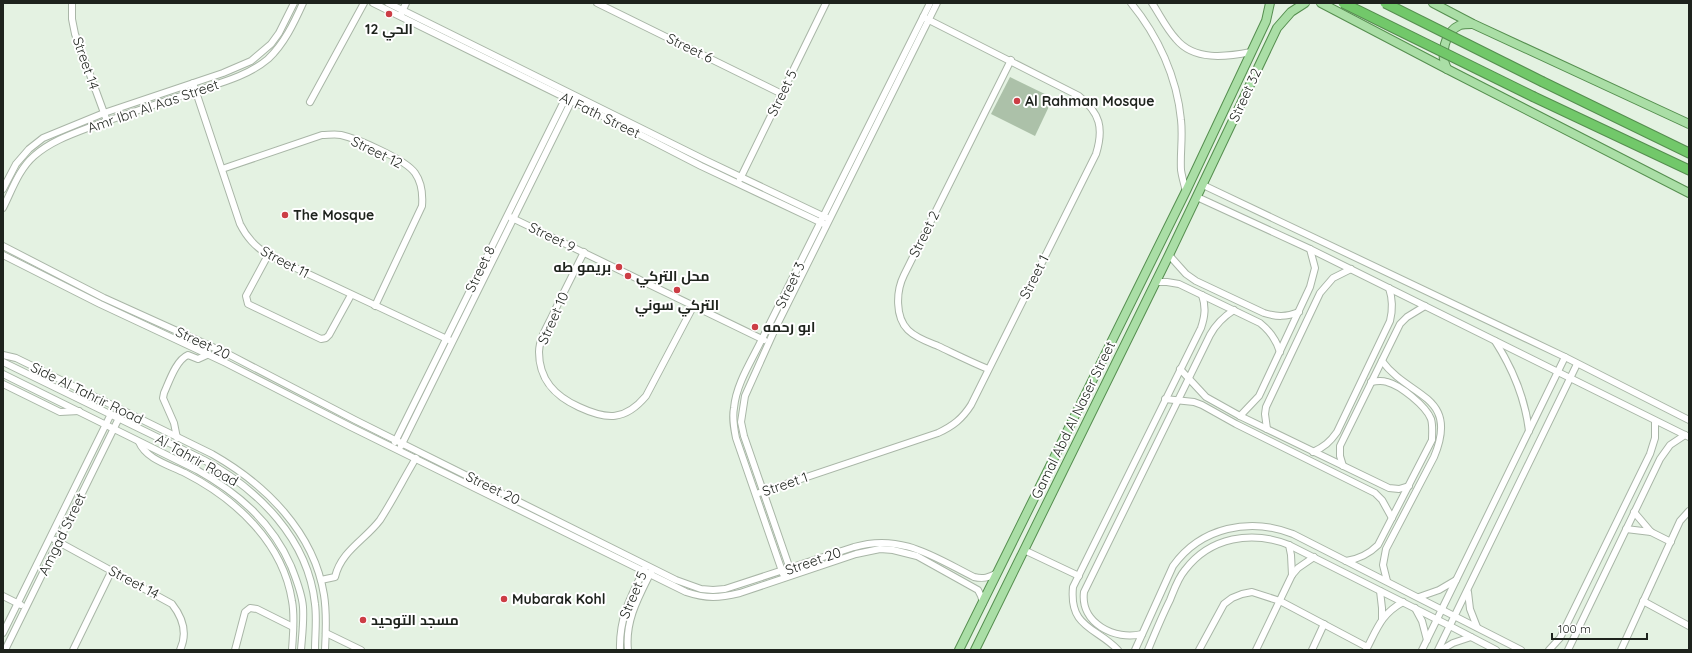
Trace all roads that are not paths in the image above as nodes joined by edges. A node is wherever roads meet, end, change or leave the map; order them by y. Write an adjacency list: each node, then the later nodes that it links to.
1 (72, 3): 39 (street, Street 14)
2 (294, 3): 34 (street, Amr Ibn Al Aas Street)
3 (303, 3): 35 (street, Amr Ibn Al Aas Street)
4 (364, 3): 38 (street)
5 (373, 3): 25 (street, Al Fath Street)
6 (388, 3): 23 (street, Al Fath Street)
7 (406, 3): 23 (street)
8 (598, 3): 24 (street, Street 6)
9 (616, 3): 24 (street)
10 (826, 3): 36 (street, Street 5)
11 (930, 3): 26 (street, Street 3)
12 (937, 3): 26 (street, Street 3)
13 (1131, 3): 49 (street)
14 (1152, 3): 31 (street)
15 (1270, 3): 28 (main road, Street 32)
16 (1292, 3): 17 (main road)
17 (1305, 3): 30 (main road, Street 32)
18 (1321, 3): 27 (main road)
19 (1343, 3): 44 (highway, bridge)
20 (1346, 3): 27 (main road)
21 (1385, 3): 42 (highway, bridge)
22 (1433, 3): 29 (main road)
23 (402, 10): 25 (street); 37 (street, Al Fath Street)
24 (613, 10): 36 (street, Street 6)
25 (400, 17): 37 (street, Al Fath Street)
26 (926, 18): 32 (street, Street 1); 54 (street, Street 3); 56 (street, Street 3)
27 (1351, 19): 33 (main road)
28 (1266, 20): 30 (main road); 31 (main road, Street 32)
29 (1473, 24): 33 (main road); 41 (main road)
30 (1277, 28): 47 (main road, Street 32)
31 (1250, 52): 49 (main road, Street 32)
32 (1011, 60): 91 (street, Street 1); 91 (street, Street 2)
33 (1446, 69): 50 (main road)
34 (193, 83): 35 (street, Street 11); 39 (street, Amr Ibn Al Aas Street)
35 (196, 91): 40 (street, Amr Ibn Al Aas Street); 43 (street, Street 11)
36 (782, 94): 45 (street, Street 5)
37 (570, 97): 45 (street, Al Fath Street); 46 (street, Al Fath Street); 53 (street, Street 8)
38 (310, 102)
39 (104, 113): 40 (street, Street 14); 48 (street, Amr Ibn Al Aas Street)
40 (107, 121): 52 (street, Amr Ibn Al Aas Street)
41 (1689, 124)
42 (1689, 153)
43 (222, 169): 61 (street, Street 11); 72 (street, Street 12)
44 (1689, 170)
45 (741, 177): 46 (street, Street 5); 54 (street, Al Fath Street)
46 (738, 183): 55 (street, Al Fath Street)
47 (1203, 185): 51 (main road, Street 32); 87 (street)
48 (3, 189)
49 (1186, 191): 114 (main road, Gamal Abd Al Naser Street)
50 (1689, 193)
51 (1197, 196): 58 (street); 62 (main road, Gamal Abd Al Naser Street)
52 (3, 208)
53 (510, 216): 59 (street, Street 9); 81 (street, Street 8)
54 (824, 217): 55 (street, Street 3); 56 (street, Al Fath Street)
55 (820, 223): 56 (street, Al Fath Street); 80 (street, Street 3)
56 (829, 223): 83 (street, Street 3)
57 (3, 246): 123 (street, Street 20)
58 (1310, 249): 63 (street); 66 (street)
59 (584, 252): 71 (street, Street 9); 71 (street, Street 10)
60 (3, 255): 85 (street, Street 20)
61 (268, 255): 70 (street, Street 11); 70 (street)
62 (1169, 255): 64 (main road, Gamal Abd Al Naser Street); 65 (street)
63 (1351, 269): 67 (street); 69 (street)
64 (1155, 282): 68 (street); 117 (main road, Gamal Abd Al Naser Street)
65 (1201, 284): 68 (street); 76 (street)
66 (1310, 287): 69 (street); 75 (street)
67 (1389, 288): 73 (street); 77 (street)
68 (1199, 293): 74 (street); 92 (street)
69 (1320, 293): 105 (street)
70 (351, 295): 72 (street, Street 11)
71 (694, 305): 80 (street, Street 9)
72 (375, 306): 81 (street, Street 11)
73 (1425, 306): 79 (street); 82 (street)
74 (1234, 310): 78 (street); 95 (street)
75 (1299, 312): 76 (street); 84 (street)
76 (1264, 313): 78 (street)
77 (1390, 321): 79 (street); 118 (street)
78 (1260, 322): 84 (street)
79 (1400, 324): 88 (street)
80 (762, 339): 83 (street, Street 9); 138 (street, Street 3)
81 (449, 340): 123 (street, Street 8)
82 (1494, 340): 93 (street); 119 (street)
83 (769, 342): 136 (street, Street 3)
84 (1280, 352): 101 (street)
85 (209, 354): 121 (street); 126 (street, Street 20)
86 (3, 355): 121 (street, Side Al Tahrir Road)
87 (1565, 357): 90 (street); 93 (street)
88 (1382, 361): 97 (street); 98 (street)
89 (3, 362): 108 (street, Al Tahrir Road)
90 (1577, 364): 96 (street); 111 (street)
91 (988, 369): 136 (street, Street 1)
92 (1180, 370): 95 (street); 103 (street)
93 (1558, 372): 96 (street); 119 (street)
94 (3, 374): 107 (street, Al Tahrir Road)
95 (1188, 378): 102 (street); 104 (street)
96 (1570, 378): 112 (street); 168 (street)
97 (1404, 381): 100 (street); 149 (street)
98 (1371, 382): 100 (street); 122 (street)
99 (3, 384): 107 (street, Side Al Tahrir Road)
100 (1399, 388): 135 (street)
101 (1259, 396): 105 (street); 109 (street)
102 (1206, 397): 106 (street); 109 (street)
103 (1165, 399): 104 (street); 163 (street)
104 (1177, 400): 106 (street); 188 (street)
105 (1269, 401): 116 (street)
106 (1202, 405): 137 (street)
107 (79, 411): 113 (street, Al Tahrir Road)
108 (111, 414): 110 (street, Al Tahrir Road); 113 (street, Amgad Street)
109 (1240, 416): 116 (street)
110 (119, 418): 115 (street, Amgad Street); 125 (street, Al Tahrir Road)
111 (1689, 420)
112 (1655, 421): 120 (street); 129 (street)
113 (106, 425): 115 (street, Al Tahrir Road); 144 (street, Amgad Street)
114 (1069, 428): 117 (main road); 127 (main road, Gamal Abd Al Naser Street)
115 (114, 429): 124 (street, Al Tahrir Road); 145 (street, Amgad Street)
116 (1267, 429): 128 (street)
117 (1081, 432): 131 (main road, Gamal Abd Al Naser Street)
118 (1337, 432): 122 (street); 128 (street)
119 (1529, 432): 165 (street)
120 (1687, 436): 132 (street)
121 (178, 437): 125 (street); 166 (street, Side Al Tahrir Road)
122 (1344, 437): 133 (street)
123 (399, 441): 126 (street, Street 8); 153 (street, Street 20)
124 (139, 442): 186 (street, Side Al Tahrir Road); 205 (street, Al Tahrir Road)
125 (174, 445): 206 (street, Al Tahrir Road)
126 (396, 448): 130 (street, Street 20)
127 (1057, 451): 131 (main road); 159 (main road, Gamal Abd Al Naser Street)
128 (1314, 452): 133 (street)
129 (1650, 454): 132 (street); 194 (street)
130 (416, 458): 157 (street, Street 20); 166 (street)
131 (1069, 458): 150 (main road, Gamal Abd Al Naser Street)
132 (1660, 459): 140 (street)
133 (1343, 466): 134 (street)
134 (1380, 484): 135 (street); 137 (street)
135 (1409, 486): 141 (street)
136 (763, 492): 138 (street, Street 1); 155 (street, Street 3)
137 (1375, 493): 141 (street)
138 (756, 494): 158 (street, Street 3)
139 (1689, 511): 146 (street)
140 (1634, 512): 142 (street); 143 (street)
141 (1392, 518): 148 (street)
142 (1626, 529): 143 (street); 196 (street)
143 (1651, 532): 146 (street)
144 (50, 537): 145 (street, Street 14); 175 (street, Amgad Street)
145 (58, 542): 156 (street, Street 14); 177 (street, Amgad Street)
146 (1671, 542): 174 (street)
147 (1289, 545): 151 (street); 161 (street); 198 (street)
148 (1378, 545): 149 (street); 152 (street)
149 (1386, 549): 167 (street)
150 (1024, 550): 163 (street); 212 (main road, Gamal Abd Al Naser Street)
151 (1314, 558): 161 (street); 169 (street)
152 (1346, 561): 167 (street); 191 (street)
153 (646, 565): 154 (street, Street 20); 157 (street, Street 5)
154 (653, 568): 158 (street, Street 20); 160 (street, Street 5)
155 (790, 569): 158 (street, Street 20); 159 (street, Street 20); 162 (street, Street 3)
156 (112, 570): 201 (street); 202 (street, Street 14)
157 (643, 572): 160 (street, Street 20); 209 (street, Street 5)
158 (782, 572): 164 (street, Street 3)
159 (998, 572): 176 (main road, Gamal Abd Al Naser Street)
160 (649, 575): 164 (street, Street 20); 210 (street, Street 5)
161 (1292, 575): 172 (street)
162 (792, 576): 164 (street, Street 20); 176 (street, Street 20)
163 (1078, 576): 192 (street)
164 (784, 578)
165 (1458, 579): 171 (street); 179 (street)
166 (321, 580): 190 (street, Side Al Tahrir Road)
167 (1387, 581): 171 (street)
168 (1468, 590): 180 (street); 187 (street)
169 (1380, 591): 173 (street); 181 (street)
170 (3, 596): 175 (street)
171 (1419, 597): 179 (street)
172 (1280, 601): 183 (street); 215 (street); 216 (street)
173 (1403, 602): 178 (street); 181 (street)
174 (1643, 602): 185 (street); 199 (street)
175 (18, 603): 177 (street); 189 (street, Amgad Street)
176 (983, 603): 211 (main road, Gamal Abd Al Naser Street)
177 (26, 607): 200 (street, Amgad Street)
178 (1415, 608): 182 (street); 195 (street)
179 (1443, 609): 180 (street); 182 (street)
180 (1455, 615): 184 (street); 187 (street)
181 (1382, 619): 197 (street)
182 (1438, 619): 184 (street); 195 (street)
183 (1324, 624): 197 (street); 217 (street)
184 (1450, 626): 193 (street); 219 (street)
185 (1689, 626)
186 (293, 627): 203 (street); 204 (street, Side Al Tahrir Road)
187 (1477, 627): 221 (street)
188 (1105, 629): 191 (street); 192 (street)
189 (3, 633)
190 (326, 633): 207 (street, Side Al Tahrir Road); 208 (street)
191 (1142, 634): 214 (street)
192 (1100, 636): 213 (street)
193 (1471, 637): 219 (street); 220 (street)
194 (1560, 638): 196 (street); 222 (street)
195 (1427, 640): 218 (street)
196 (1570, 643): 223 (street)
197 (1367, 648)
198 (1150, 649)
199 (1623, 649)
200 (5, 650)
201 (73, 650)
202 (180, 650)
203 (235, 650)
204 (292, 650)
205 (301, 650)
206 (315, 650)
207 (324, 650)
208 (361, 650)
209 (620, 650)
210 (628, 650)
211 (959, 650)
212 (975, 650)
213 (1118, 650)
214 (1135, 650)
215 (1200, 650)
216 (1256, 650)
217 (1312, 650)
218 (1422, 650)
219 (1439, 650)
220 (1496, 650)
221 (1522, 650)
222 (1549, 650)
223 (1568, 650)

